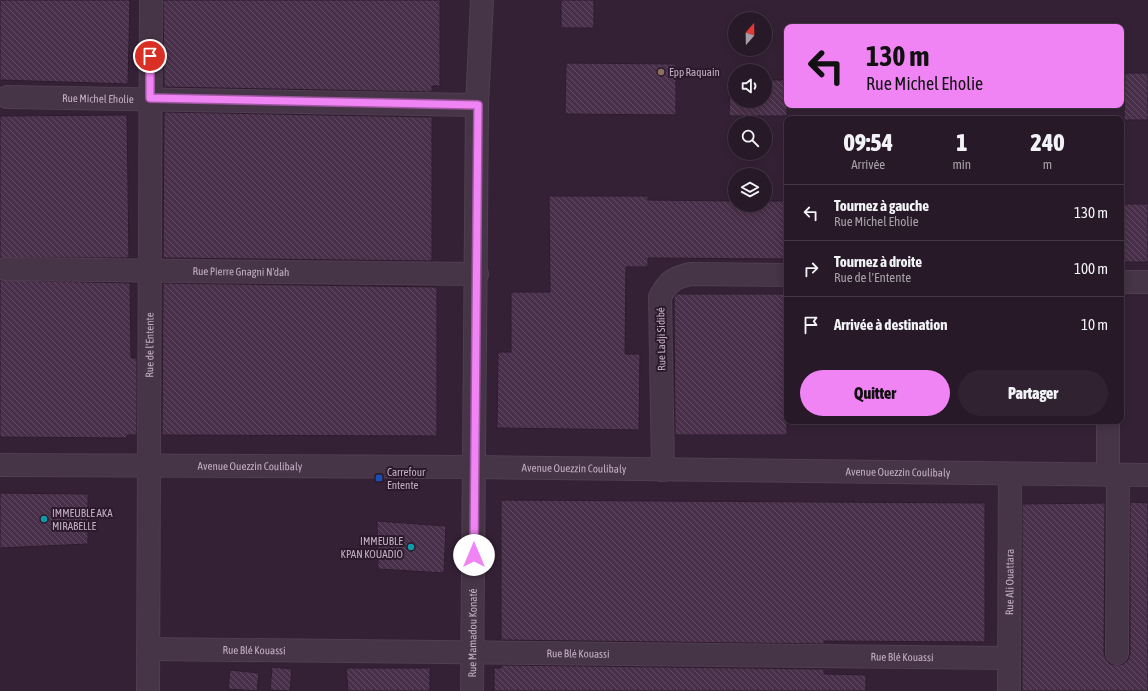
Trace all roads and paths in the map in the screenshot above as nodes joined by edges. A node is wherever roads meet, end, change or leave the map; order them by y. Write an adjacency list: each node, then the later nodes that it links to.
1 (151, 0): 4 (street, Rue de l'Entente)
2 (482, 0): 5 (street, Rue Mamadou Konaté)
3 (7, 97): 4 (street, Rue Michel Eholie)
4 (150, 98): 5 (street, Rue Michel Eholie); 7 (street, Rue de l'Entente)
5 (478, 105): 8 (street, Rue Mamadou Konaté)
6 (5, 269): 7 (street, Rue Pierre Gnagni N'dah)
7 (150, 271): 8 (street, Rue Pierre Gnagni N'dah); 14 (street, Rue de l'Entente)
8 (477, 274): 15 (street, Rue Mamadou Konaté)
9 (784, 275): 16 (street, Rue Ladji Sidibé)
10 (1124, 282): 11 (street)
11 (1148, 282)
12 (1108, 424): 18 (street)
13 (0, 465): 14 (street, Avenue Ouezzin Coulibaly)
14 (148, 467): 15 (street, Avenue Ouezzin Coulibaly); 20 (street, Rue de l'Entente)
15 (474, 467): 16 (street, Avenue Ouezzin Coulibaly); 21 (street, Rue Mamadou Konaté)
16 (663, 470): 17 (street, Avenue Ouezzin Coulibaly)
17 (1010, 474): 18 (street, Avenue Ouezzin Coulibaly); 23 (street, Rue Ali Ouattara)
18 (1113, 475): 19 (street, Avenue Ouezzin Coulibaly); 22 (street)
19 (1148, 476)
20 (148, 649): 21 (street, Rue Blé Kouassi); 24 (street, Rue de l'Entente)
21 (472, 653): 23 (street, Rue Blé Kouassi); 25 (street, Rue Mamadou Konaté)
22 (1117, 653)
23 (1009, 658): 26 (street, Rue Ali Ouattara)
24 (148, 691)
25 (472, 691)
26 (1009, 691)

